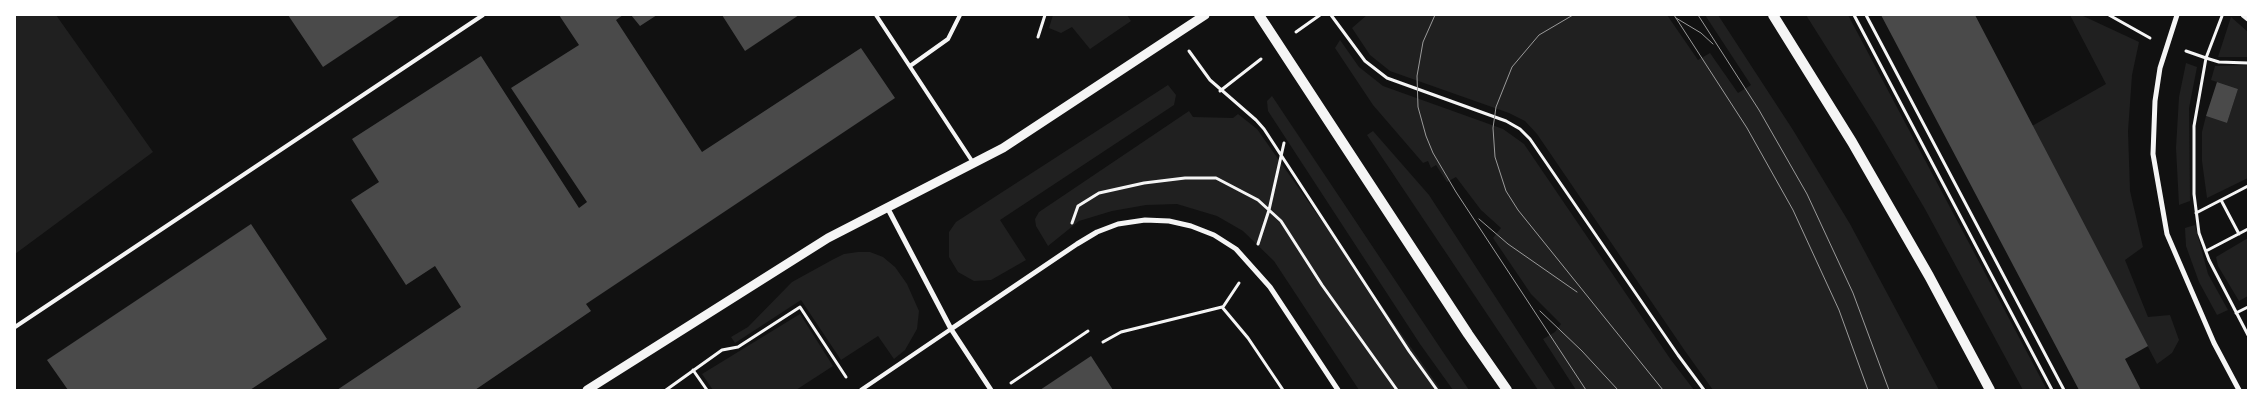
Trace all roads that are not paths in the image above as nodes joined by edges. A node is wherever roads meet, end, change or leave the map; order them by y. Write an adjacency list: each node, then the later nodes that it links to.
1 (483, 15): 13 (lane)
2 (876, 15): 10 (lane)
3 (960, 15): 10 (lane)
4 (1205, 15): 11 (street)
5 (1259, 15): 19 (main road)
6 (1773, 15): 20 (main road)
7 (2177, 15): 21 (street)
8 (2243, 15): 9 (street)
9 (2248, 19)
10 (910, 66): 11 (lane)
11 (974, 164): 12 (street)
12 (886, 206): 14 (street); 15 (street)
13 (15, 327)
14 (952, 329): 16 (lane); 17 (street); 18 (street)
15 (587, 390)
16 (861, 390)
17 (991, 390)
18 (1338, 390)
19 (1507, 390)
20 (1990, 390)
21 (2239, 390)

